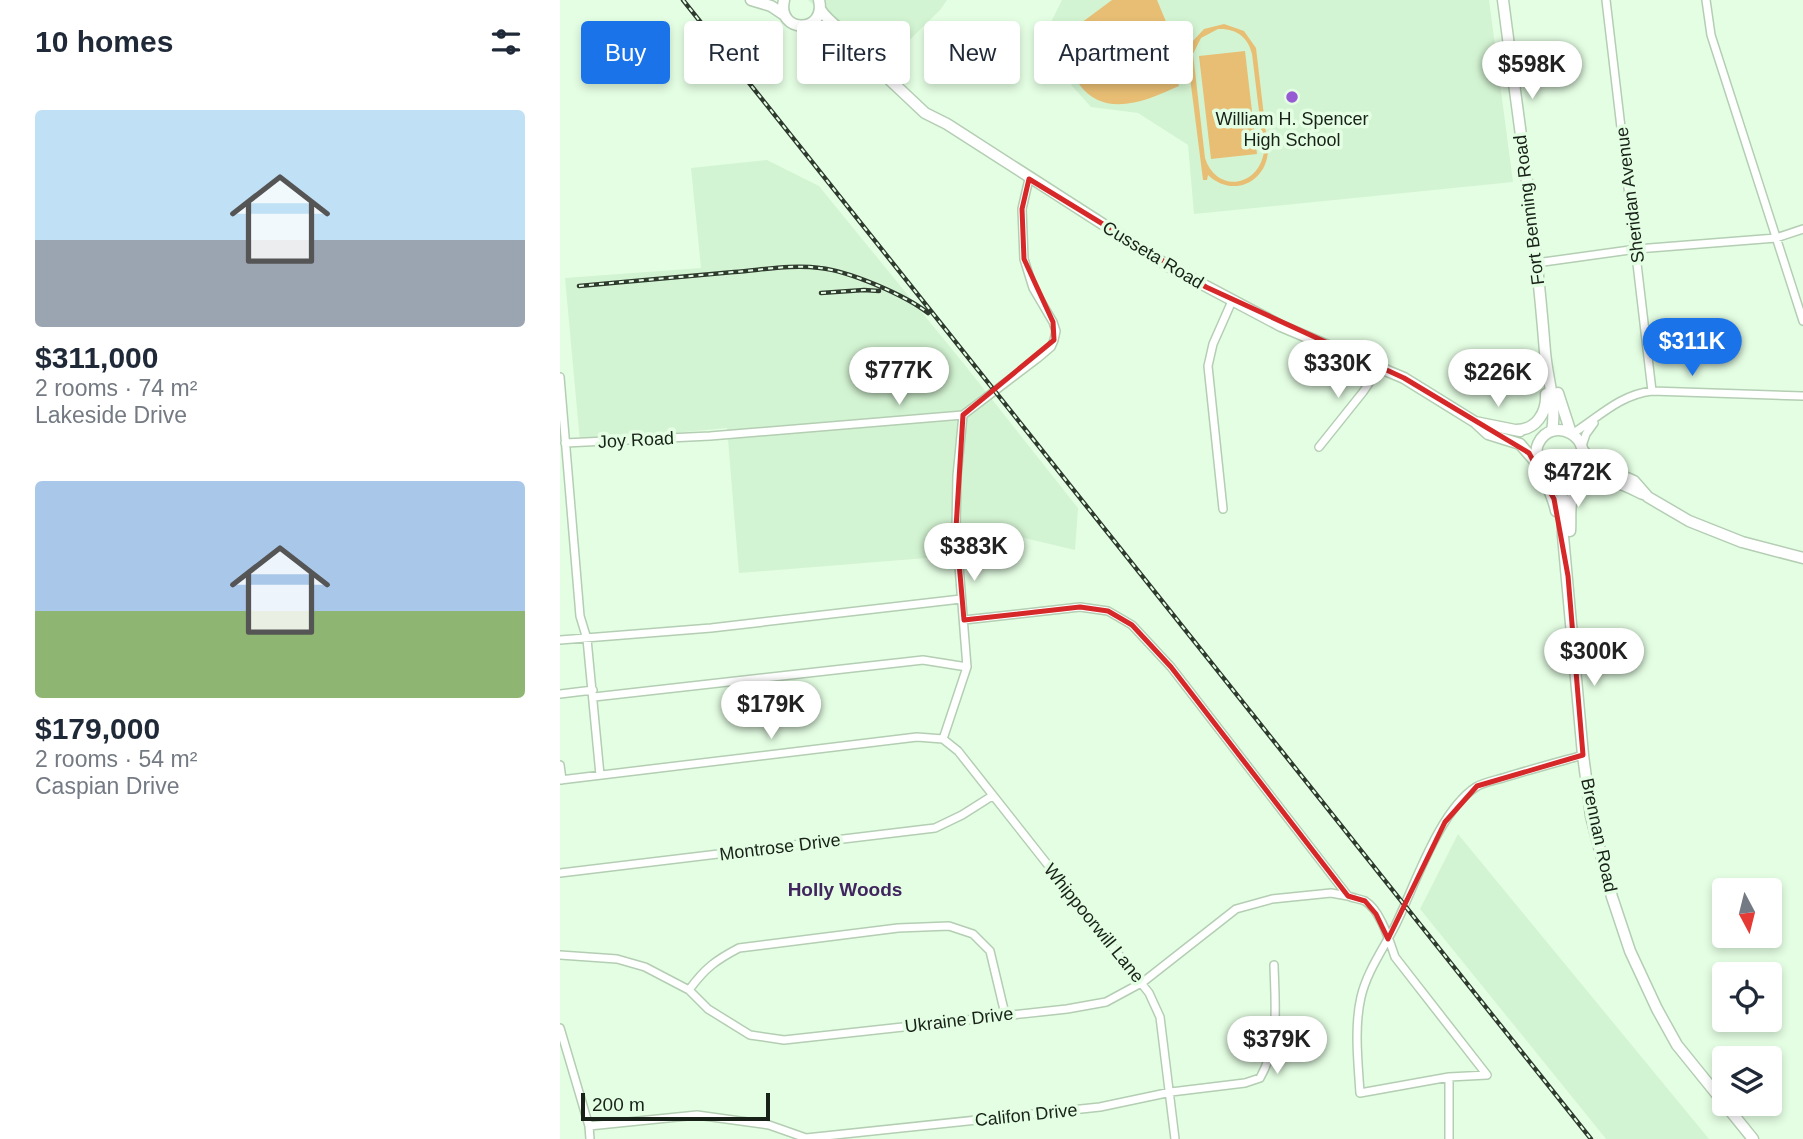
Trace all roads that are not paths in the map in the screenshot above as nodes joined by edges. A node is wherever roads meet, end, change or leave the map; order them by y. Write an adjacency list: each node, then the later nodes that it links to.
1 (784, 0): 7 (street)
2 (1503, 0): 15 (street, Fort Benning Road)
3 (1606, 0): 14 (street, Sheridan Avenue)
4 (1706, 0): 13 (street)
5 (758, 1): 7 (street, Cusseta Road)
6 (819, 4): 8 (street, Cusseta Road)
7 (783, 14): 9 (street, Cusseta Road)
8 (828, 21)
9 (797, 25)
10 (894, 84): 11 (street, Cusseta Road)
11 (1029, 178): 16 (street, Cusseta Road); 24 (street)
12 (1803, 229): 13 (street)
13 (1776, 238): 14 (street); 17 (street)
14 (1637, 249): 15 (street); 22 (street, Sheridan Avenue)
15 (1536, 262): 18 (street, Fort Benning Road)
16 (1232, 301): 19 (street, Cusseta Road); 37 (street)
17 (1803, 321)
18 (1544, 337): 20 (street, Fort Benning Road); 29 (street, Fort Benning Road)
19 (1380, 367): 26 (street, Cusseta Road); 31 (street)
20 (1546, 367): 27 (street); 28 (street, Fort Benning Road)
21 (560, 377): 30 (street)
22 (1652, 391): 23 (street); 25 (street)
23 (1803, 396)
24 (963, 415): 30 (street, Joy Road); 41 (street)
25 (1598, 417): 29 (street); 32 (street)
26 (1475, 422): 27 (street, Cusseta Road); 33 (street, Cusseta Road)
27 (1516, 430): 28 (street, Cusseta Road)
28 (1550, 432): 29 (street); 33 (street)
29 (1571, 434): 32 (street)
30 (565, 443): 43 (street)
31 (1319, 447)
32 (1582, 447): 34 (street); 36 (street)
33 (1541, 469): 34 (street); 38 (street, Brennan Road)
34 (1569, 475): 35 (street); 38 (street, Brennan Road)
35 (1609, 478): 36 (street); 40 (street)
36 (1648, 496): 39 (street)
37 (1223, 509)
38 (1563, 536): 40 (street, Brennan Road)
39 (1803, 558)
40 (1568, 576): 49 (street, Brennan Road)
41 (961, 599): 42 (street); 43 (street)
42 (964, 620): 45 (street); 55 (street)
43 (587, 639): 44 (street); 46 (street)
44 (560, 640)
45 (967, 667): 46 (street); 48 (street)
46 (594, 693): 47 (street); 51 (street)
47 (560, 694)
48 (943, 739): 51 (street); 53 (street, Whippoorwill Lane)
49 (1583, 755): 56 (street); 70 (street, Brennan Road)
50 (560, 765): 52 (street)
51 (600, 775): 52 (street)
52 (561, 780)
53 (992, 796): 54 (street, Montrose Drive); 59 (street, Whippoorwill Lane)
54 (560, 873)
55 (1348, 896): 56 (street); 59 (street, Ukraine Drive)
56 (1388, 939): 63 (street); 63 (street)
57 (560, 955): 60 (street, Ukraine Drive)
58 (1274, 965): 64 (street, Califon Drive)
59 (1143, 982): 61 (street, Ukraine Drive); 64 (street, Whippoorwill Lane)
60 (689, 990): 61 (street, Ukraine Drive); 61 (street)
61 (1005, 1014)
62 (560, 1028): 65 (street)
63 (1449, 1077): 69 (street)
64 (1171, 1092): 66 (street, Califon Drive); 68 (street, Whippoorwill Lane)
65 (589, 1125): 66 (street, Califon Drive); 67 (street)
66 (856, 1136)
67 (590, 1139)
68 (1175, 1139)
69 (1449, 1139)
70 (1753, 1139)

